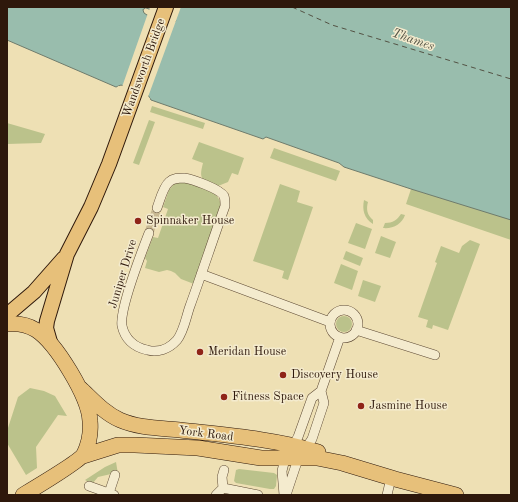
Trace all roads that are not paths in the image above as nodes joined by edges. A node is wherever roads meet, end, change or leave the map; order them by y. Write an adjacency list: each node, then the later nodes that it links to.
1 (166, 7): 4 (main road, Wandsworth Bridge)
2 (158, 208): 5 (street, Juniper Drive)
3 (149, 233): 5 (street, Juniper Drive)
4 (67, 254): 6 (main road); 11 (main road)
5 (201, 274): 7 (street)
6 (7, 315)
7 (330, 322): 9 (street); 10 (street)
8 (7, 324): 11 (highway)
9 (356, 330): 10 (street); 12 (street)
10 (340, 337): 14 (street)
11 (50, 342): 13 (highway)
12 (435, 355)
13 (80, 388): 15 (highway, York Road); 16 (highway)
14 (321, 391): 15 (street); 15 (street)
15 (296, 452): 16 (highway, York Road); 19 (highway, York Road); 26 (street); 26 (street)
16 (83, 456): 23 (highway, York Road)
17 (224, 470): 21 (street)
18 (115, 475): 22 (street)
19 (391, 478): 27 (street); 28 (highway, York Road)
20 (89, 486): 22 (street)
21 (223, 488): 24 (street); 25 (street)
22 (111, 494)
23 (23, 495)
24 (216, 495)
25 (258, 495)
26 (285, 495)
27 (387, 495)
28 (456, 495)

